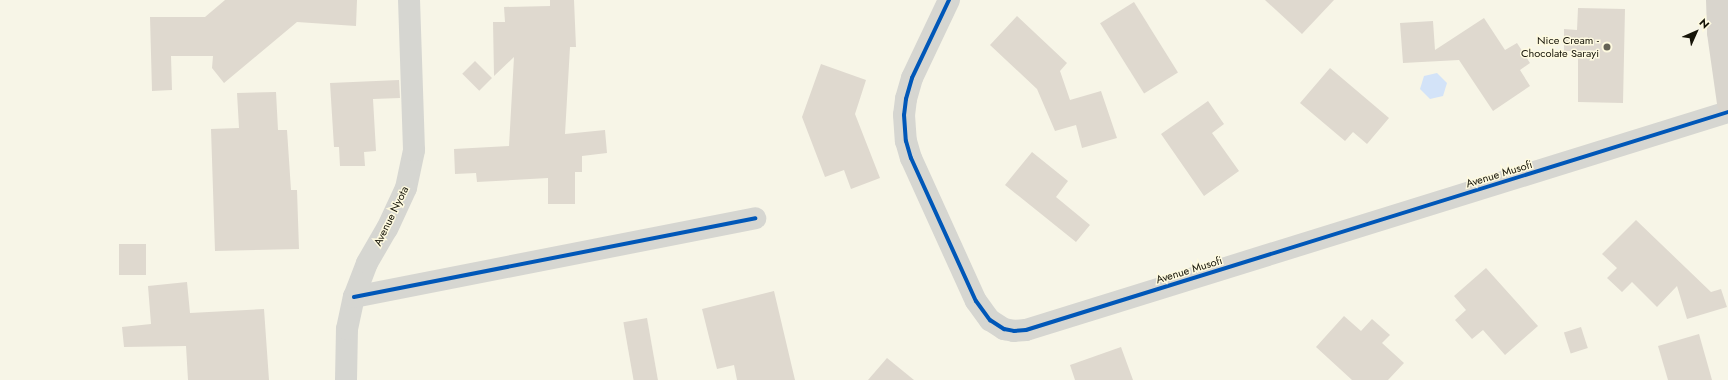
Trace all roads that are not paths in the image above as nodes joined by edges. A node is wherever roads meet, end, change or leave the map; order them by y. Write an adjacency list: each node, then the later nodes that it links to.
1 (409, 0): 7 (street, Avenue Nyota)
2 (949, 0): 5 (street, Avenue Musofi)
3 (1716, 0): 4 (main road)
4 (1728, 103)
5 (1728, 112)
6 (755, 218): 7 (street)
7 (354, 297): 8 (street, Avenue Nyota)
8 (346, 380)

